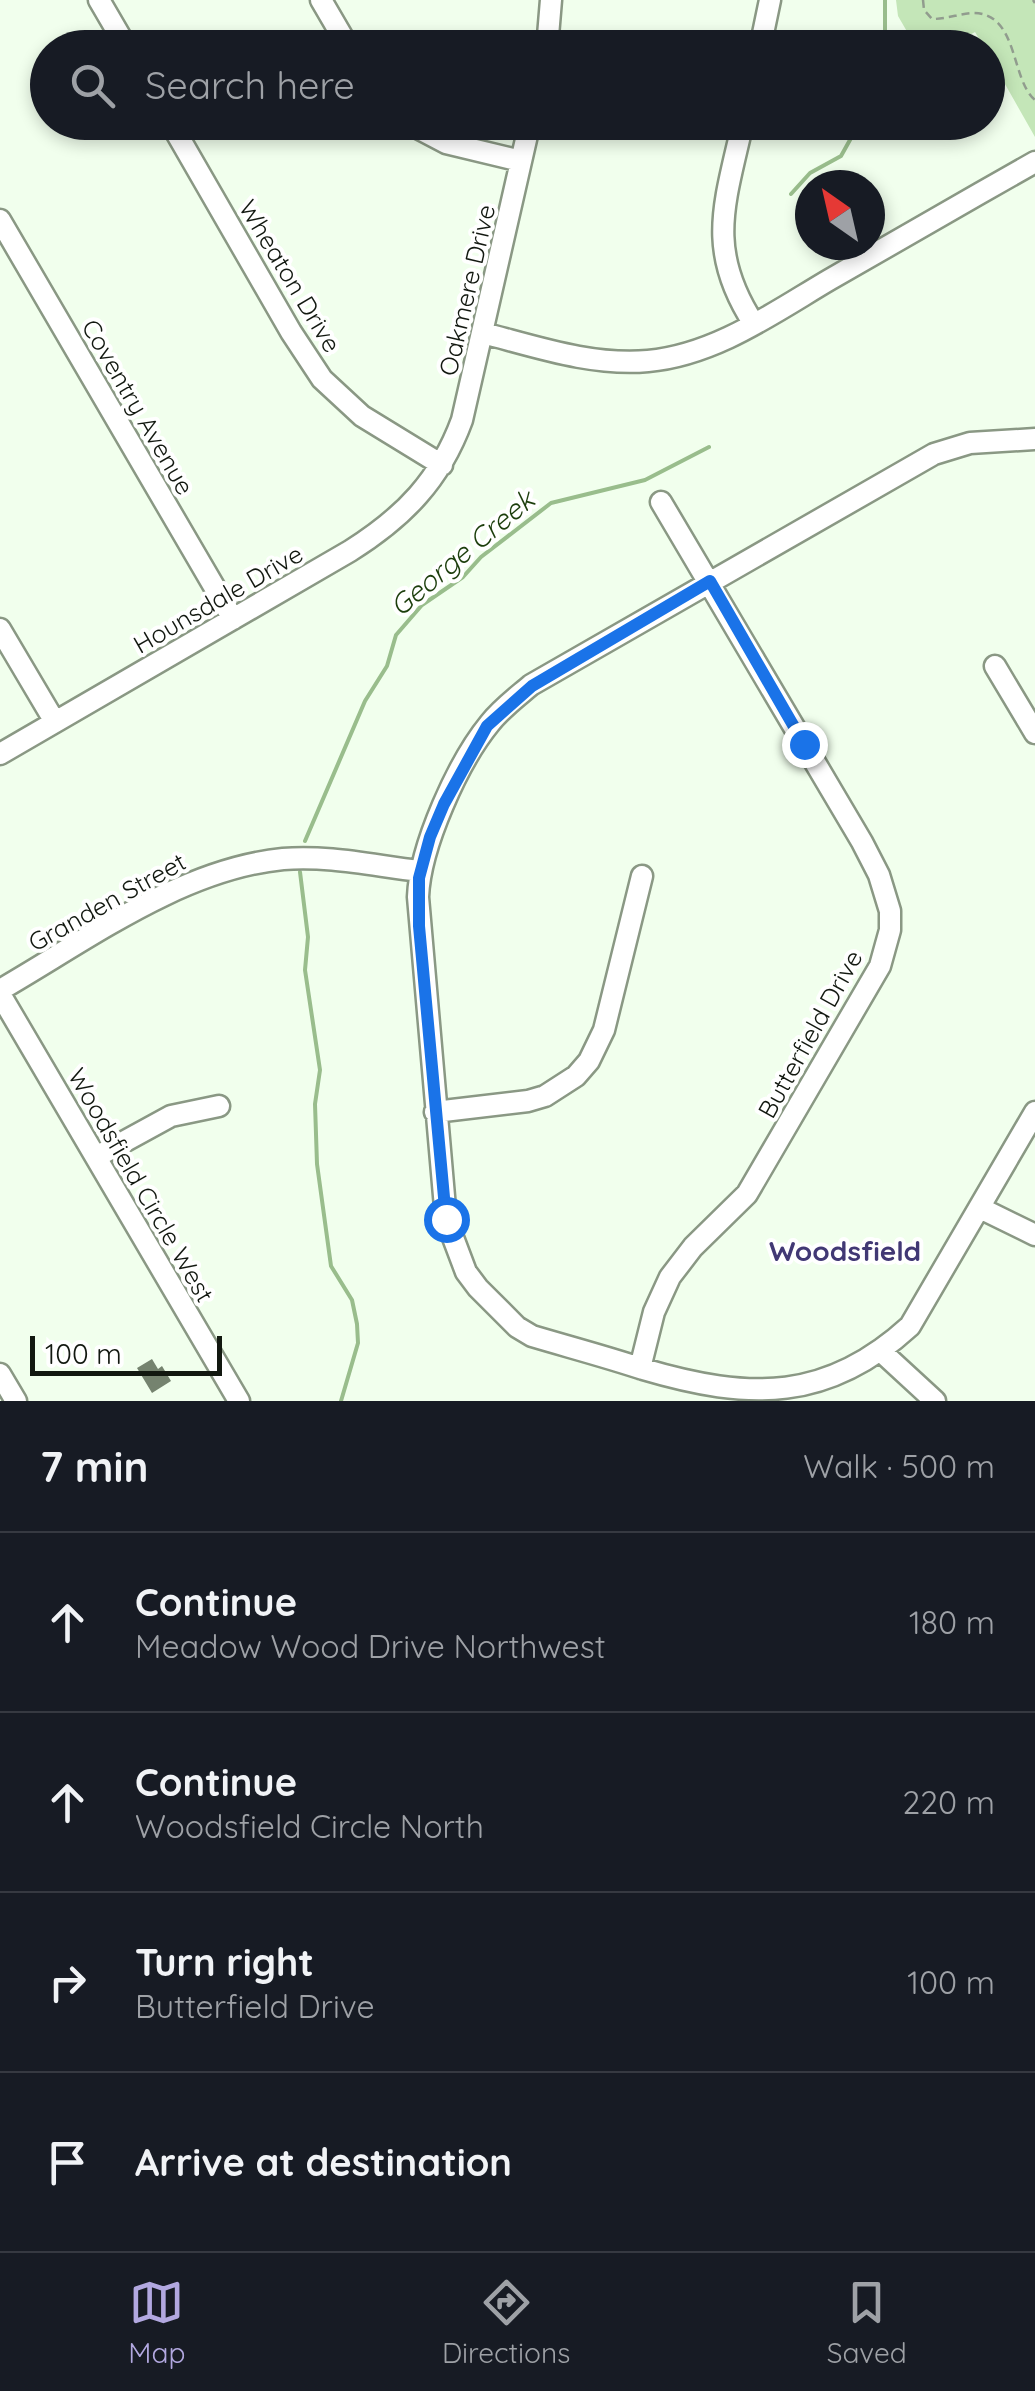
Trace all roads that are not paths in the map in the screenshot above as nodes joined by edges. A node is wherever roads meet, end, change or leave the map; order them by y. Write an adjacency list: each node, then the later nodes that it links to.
1 (99, 0): 5 (street)
2 (321, 0): 6 (street)
3 (551, 0): 7 (street)
4 (770, 0): 8 (street)
5 (116, 30)
6 (338, 30)
7 (548, 30)
8 (764, 30)
9 (180, 140): 19 (street, Wheaton Drive)
10 (440, 140): 13 (street)
11 (526, 140): 13 (street, Oakmere Drive)
12 (739, 140): 16 (street)
13 (522, 161): 17 (street, Oakmere Drive)
14 (1035, 162): 16 (street)
15 (0, 220): 22 (street, Coventry Avenue)
16 (754, 324): 17 (street)
17 (483, 333): 19 (street, Oakmere Drive)
18 (1035, 439): 21 (street)
19 (442, 465): 22 (street, Hounsdale Drive)
20 (661, 502): 21 (street, Butterfield Drive)
21 (710, 581): 28 (street); 38 (street, Butterfield Drive)
22 (233, 619): 25 (street, Hounsdale Drive)
23 (0, 629): 25 (street)
24 (995, 666): 26 (street)
25 (55, 722): 27 (street, Hounsdale Drive)
26 (1035, 734)
27 (0, 754)
28 (420, 871): 30 (street, Granden Street); 32 (street)
29 (642, 876): 32 (street)
30 (0, 992): 34 (street, Woodsfield Circle West)
31 (219, 1106): 34 (street)
32 (435, 1112): 38 (street)
33 (1035, 1112): 35 (street)
34 (96, 1157): 41 (street, Woodsfield Circle West)
35 (980, 1208): 36 (street); 37 (street)
36 (1035, 1235)
37 (885, 1355): 38 (street); 42 (street)
38 (640, 1368)
39 (0, 1374): 40 (street)
40 (16, 1401)
41 (240, 1401)
42 (935, 1401)

